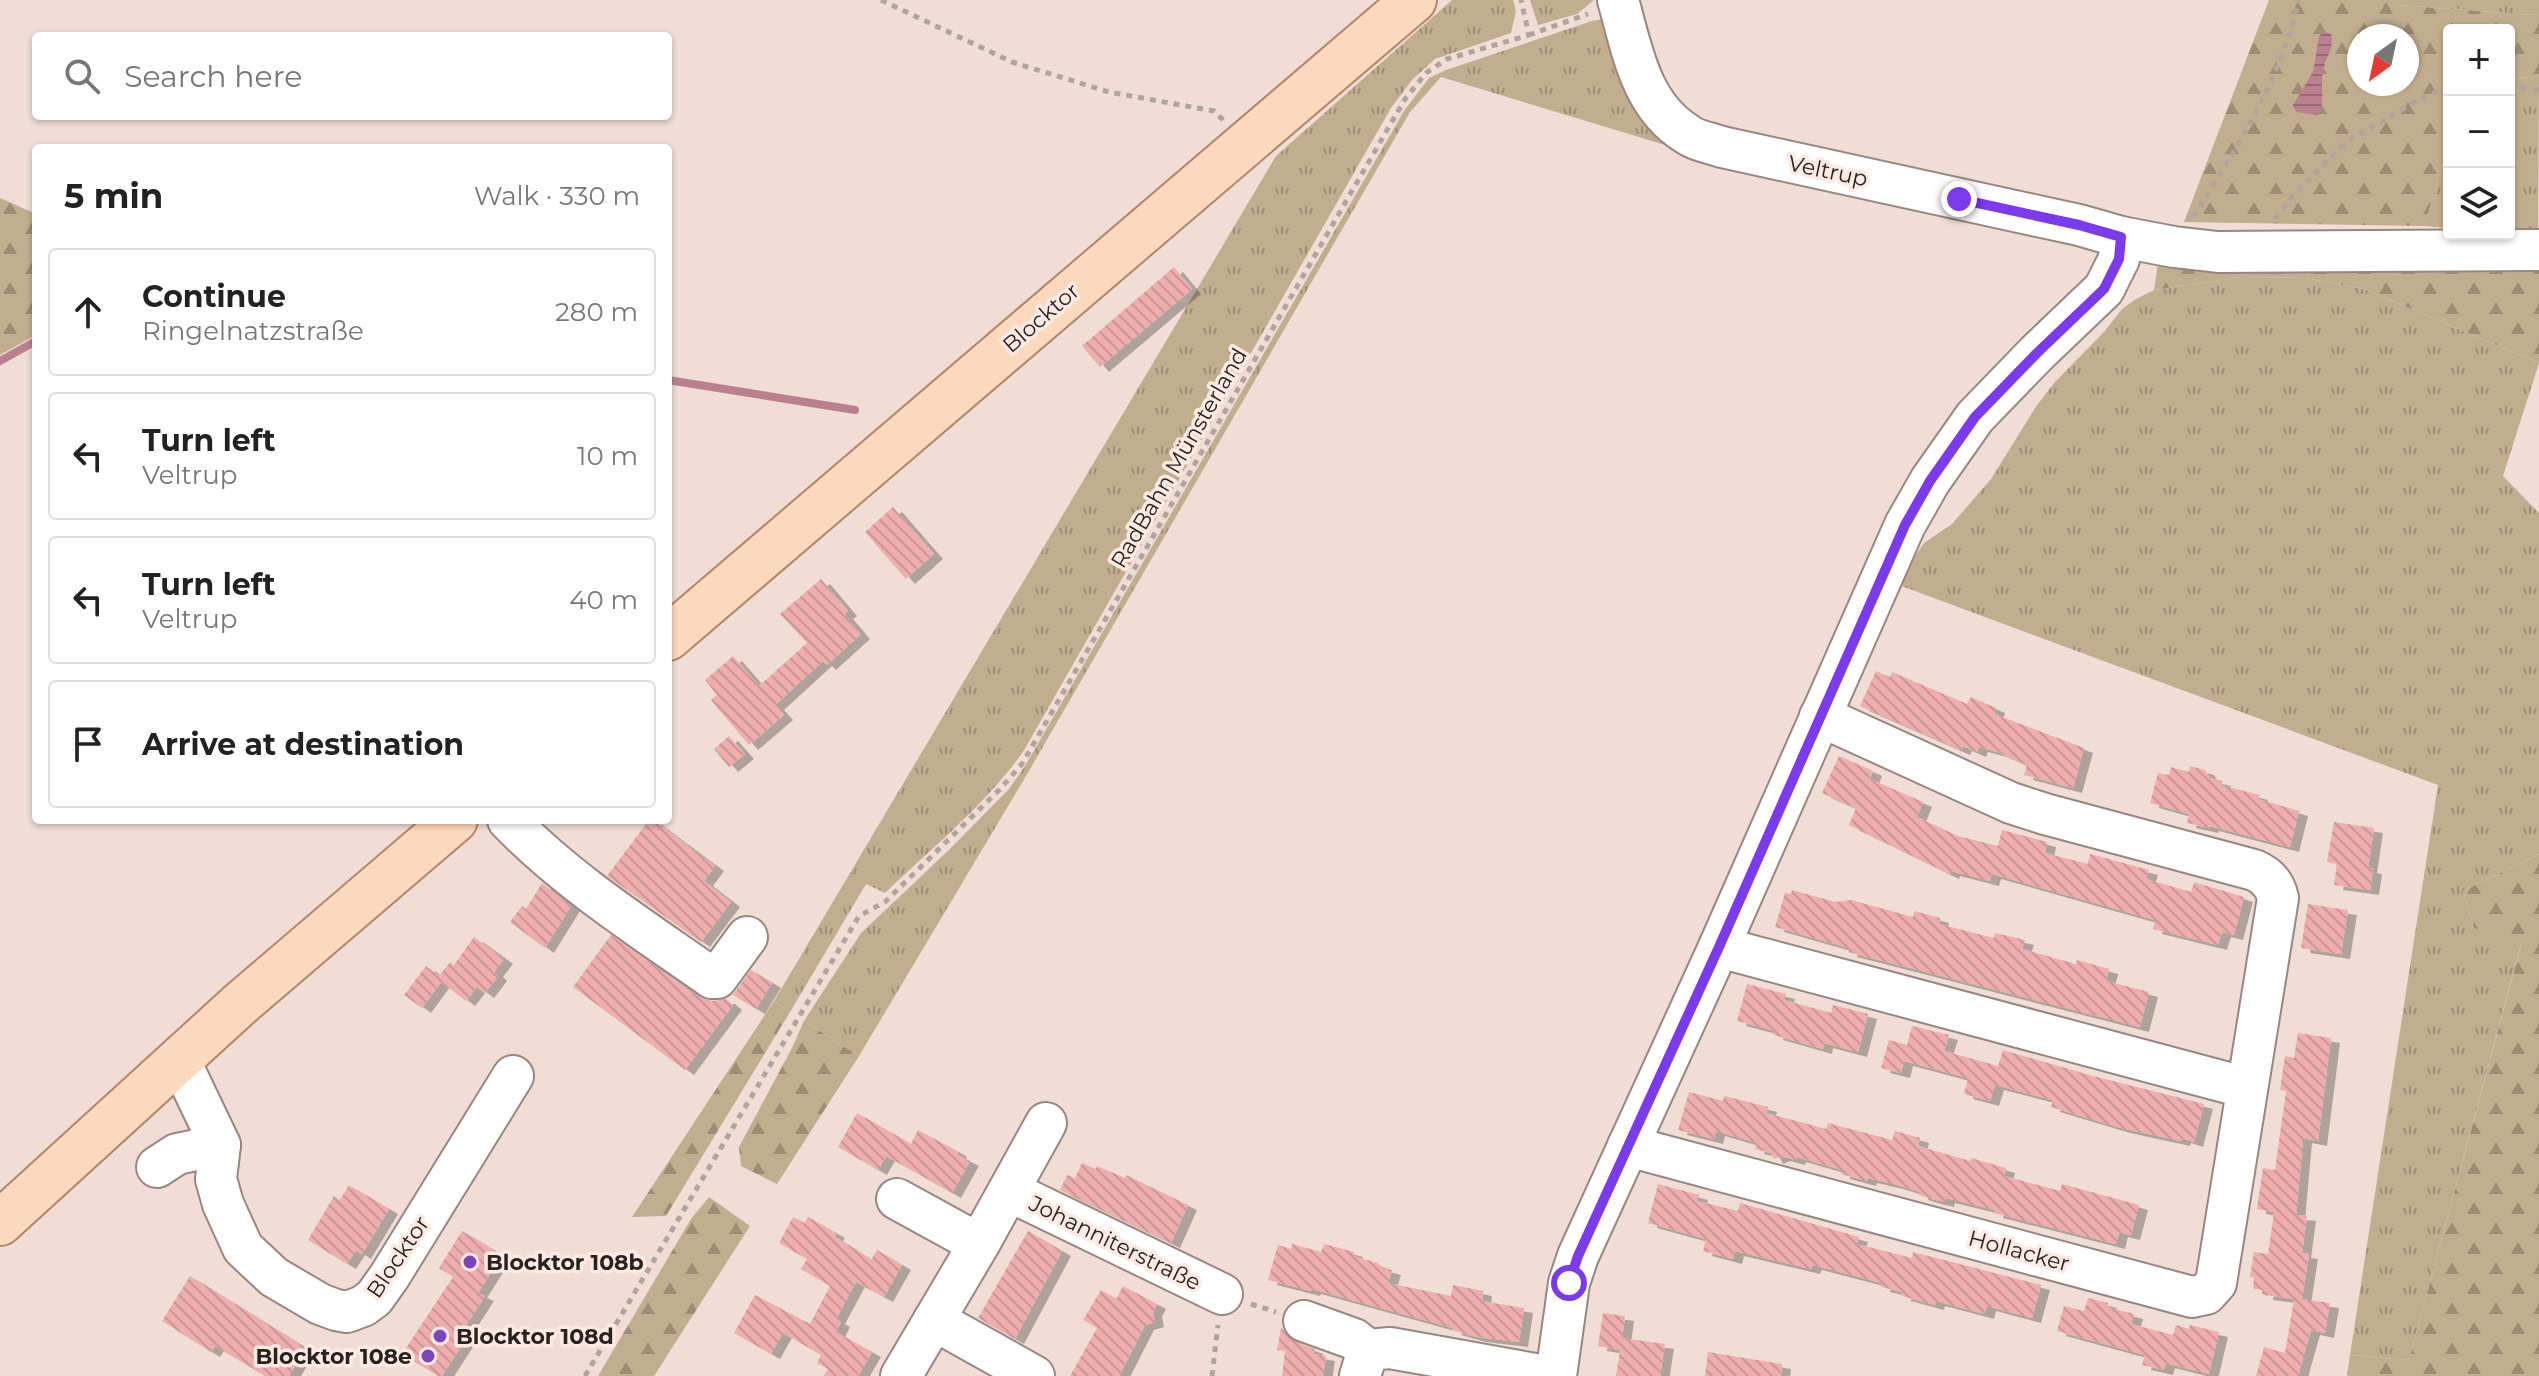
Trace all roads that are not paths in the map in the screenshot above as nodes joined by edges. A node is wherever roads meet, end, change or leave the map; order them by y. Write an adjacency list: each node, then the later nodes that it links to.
1 (1414, 0): 5 (main road, Blocktor)
2 (1618, 1): 3 (street, Veltrup)
3 (2121, 237): 4 (street, Veltrup); 6 (street)
4 (2539, 250)
5 (672, 635)
6 (1820, 716): 10 (street); 13 (street, Hollacker)
7 (450, 824): 11 (main road)
8 (512, 824): 9 (street)
9 (747, 937)
10 (1719, 947): 13 (street); 16 (street)
11 (179, 1059): 15 (street, Blocktor); 20 (main road)
12 (513, 1076): 15 (street, Blocktor)
13 (2247, 1088): 16 (street, Hollacker)
14 (1046, 1123): 18 (street, Johanniterstraße)
15 (220, 1145): 17 (street)
16 (1628, 1146): 29 (street)
17 (157, 1167)
18 (1009, 1191): 21 (street, Johanniterstraße); 22 (street, Johanniterstraße)
19 (897, 1199): 21 (street)
20 (0, 1223)
21 (979, 1244): 23 (street, Johanniterstraße)
22 (1222, 1294)
23 (934, 1320): 26 (street, Johanniterstraße); 27 (street)
24 (1304, 1321): 25 (street)
25 (1364, 1363): 28 (street)
26 (901, 1376)
27 (1034, 1376)
28 (1546, 1376)
29 (1556, 1376)

